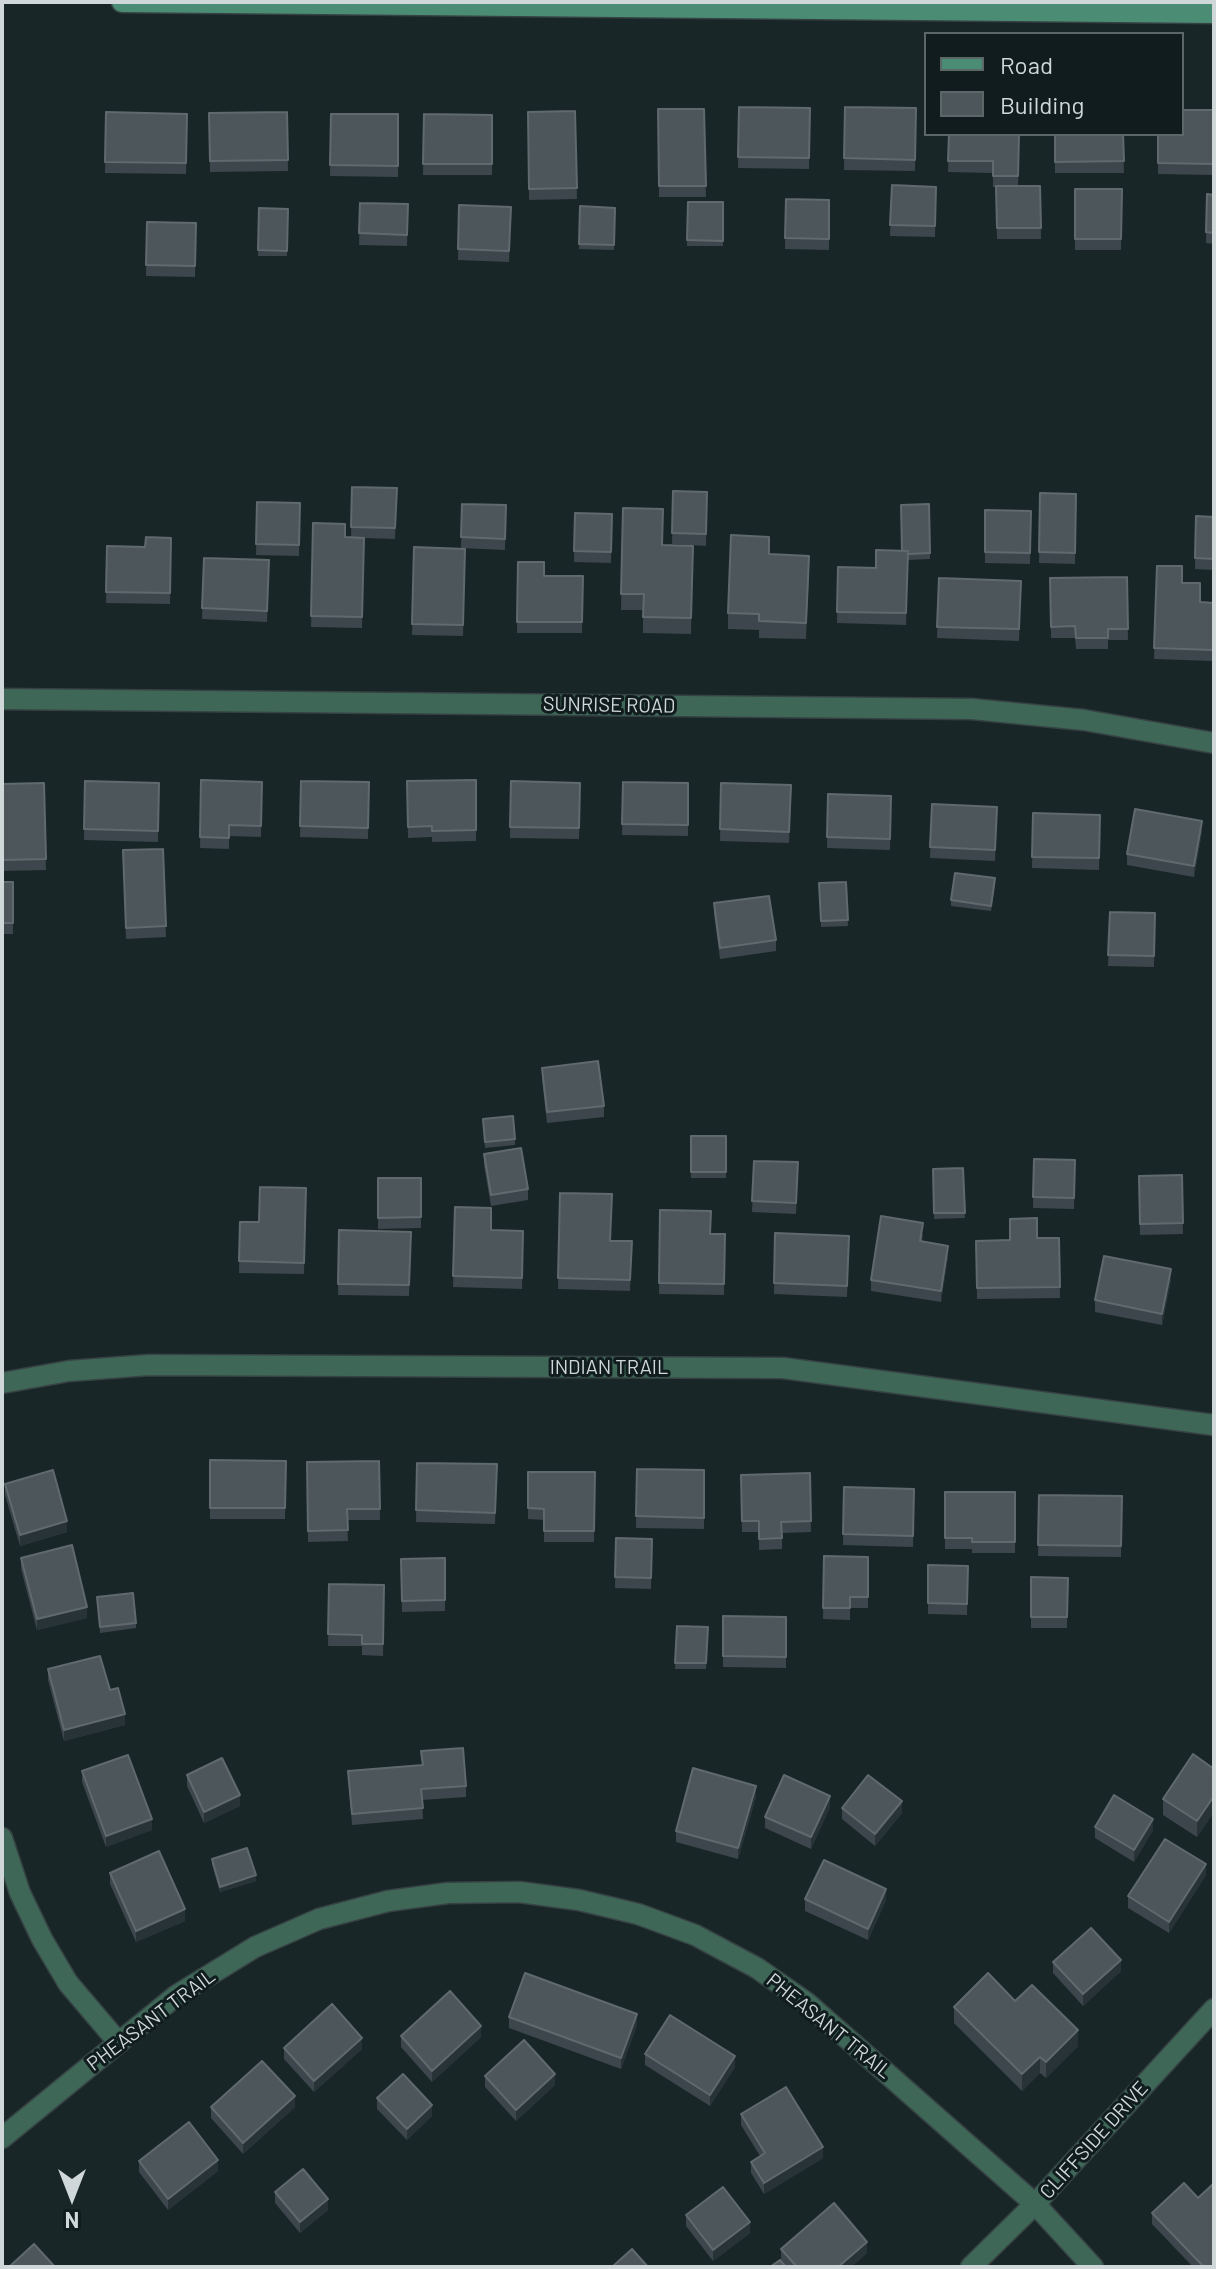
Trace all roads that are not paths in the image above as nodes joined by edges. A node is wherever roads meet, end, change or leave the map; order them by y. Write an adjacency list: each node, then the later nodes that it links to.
1 (122, 2): 2 (street)
2 (306, 3): 3 (street)
3 (803, 6): 4 (street)
4 (1214, 13)
5 (2, 699): 6 (street, SUNRISE ROAD)
6 (1214, 743)
7 (2, 1383): 8 (street, INDIAN TRAIL)
8 (1214, 1425)
9 (2, 1838): 11 (street)
10 (1214, 2009): 13 (street, CLIFFSIDE DRIVE)
11 (119, 2043): 12 (street, PHEASANT TRAIL); 13 (street, PHEASANT TRAIL)
12 (2, 2138)
13 (1035, 2204): 14 (street, CLIFFSIDE DRIVE); 15 (street, PHEASANT TRAIL)
14 (971, 2267)
15 (1093, 2267)

